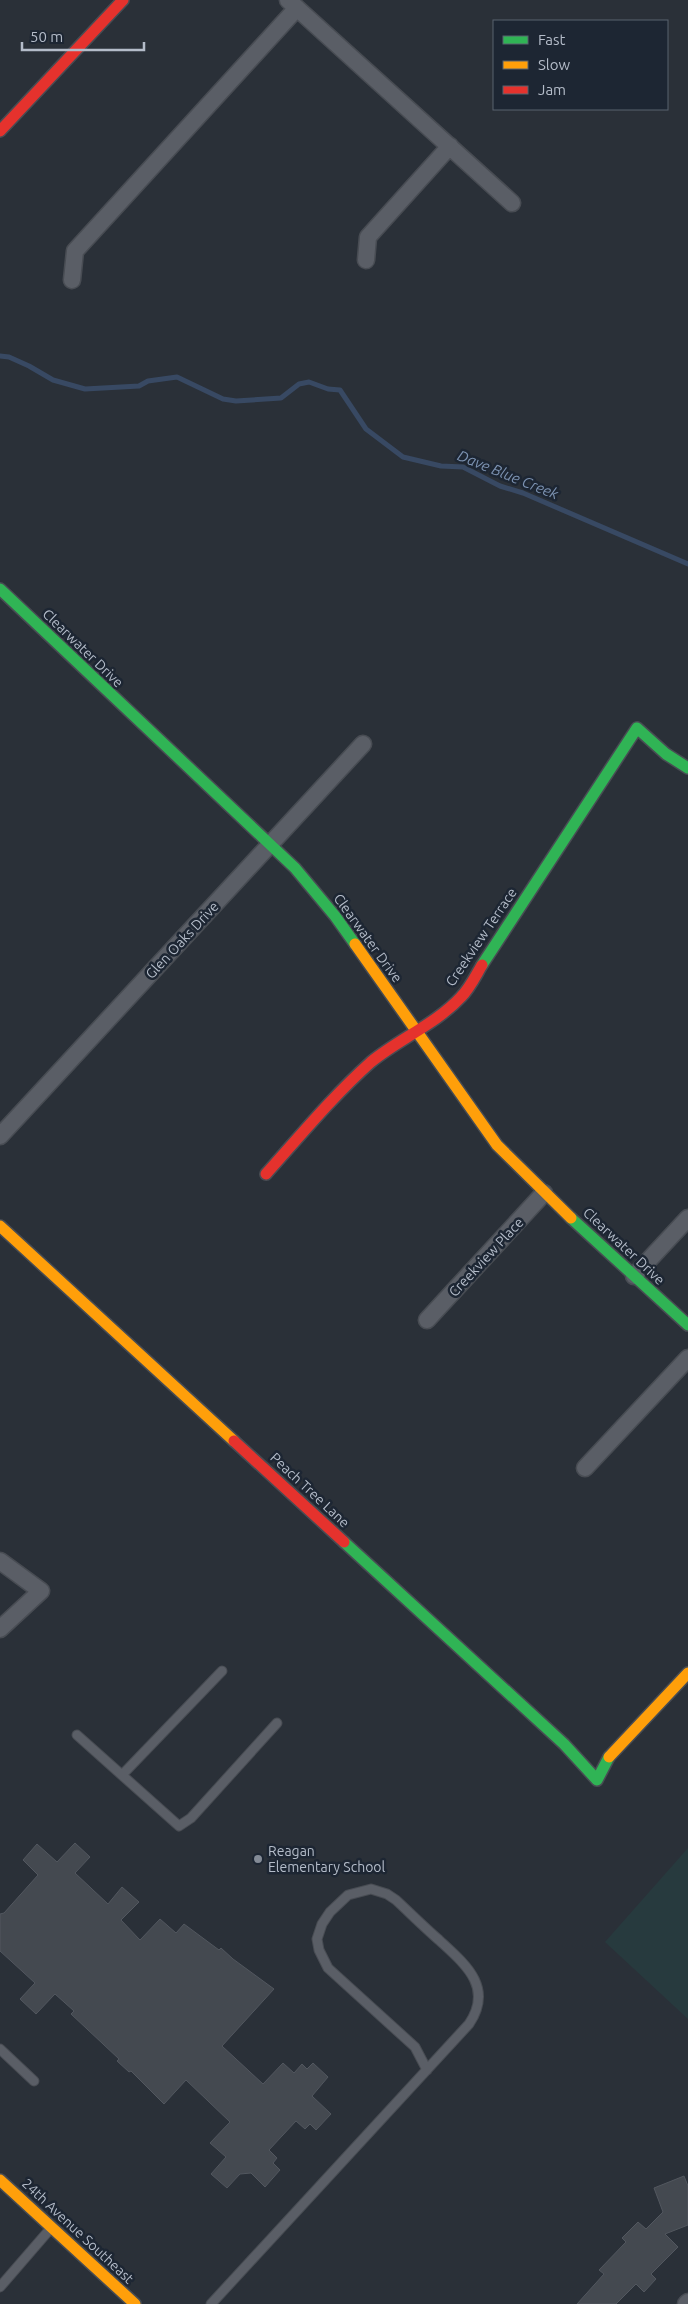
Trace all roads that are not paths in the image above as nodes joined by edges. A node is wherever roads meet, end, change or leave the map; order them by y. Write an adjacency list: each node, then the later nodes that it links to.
1 (123, 0): 3 (street)
2 (293, 4): 4 (street); 7 (street)
3 (0, 132)
4 (450, 146): 5 (street); 6 (street)
5 (512, 203)
6 (366, 260)
7 (72, 280)
8 (0, 589): 11 (street, Clearwater Drive)
9 (363, 744): 11 (street, Glen Oaks Drive)
10 (688, 768): 12 (street, Creekview Terrace)
11 (270, 845): 12 (street, Clearwater Drive); 13 (street, Glen Oaks Drive)
12 (416, 1030): 14 (street, Creekview Terrace); 15 (street, Clearwater Drive)
13 (0, 1136)
14 (266, 1174)
15 (544, 1193): 18 (street, Clearwater Drive); 19 (street, Creekview Place)
16 (688, 1218): 18 (street)
17 (0, 1226): 26 (street, Peach Tree Lane)
18 (634, 1276): 20 (street, Clearwater Drive)
19 (427, 1320)
20 (688, 1325)
21 (688, 1358): 22 (street)
22 (585, 1468)
23 (0, 1560): 24 (street)
24 (0, 1629)
25 (222, 1671): 29 (lane)
26 (688, 1673)
27 (277, 1722): 29 (lane)
28 (77, 1735): 29 (lane)
29 (122, 1775)
30 (0, 2049): 32 (lane)
31 (426, 2070): 31 (lane); 37 (lane)
32 (34, 2081)
33 (0, 2180): 34 (street, 24th Avenue Southeast)
34 (52, 2227): 35 (lane); 36 (street, 24th Avenue Southeast)
35 (0, 2287)
36 (135, 2304)
37 (211, 2304)

